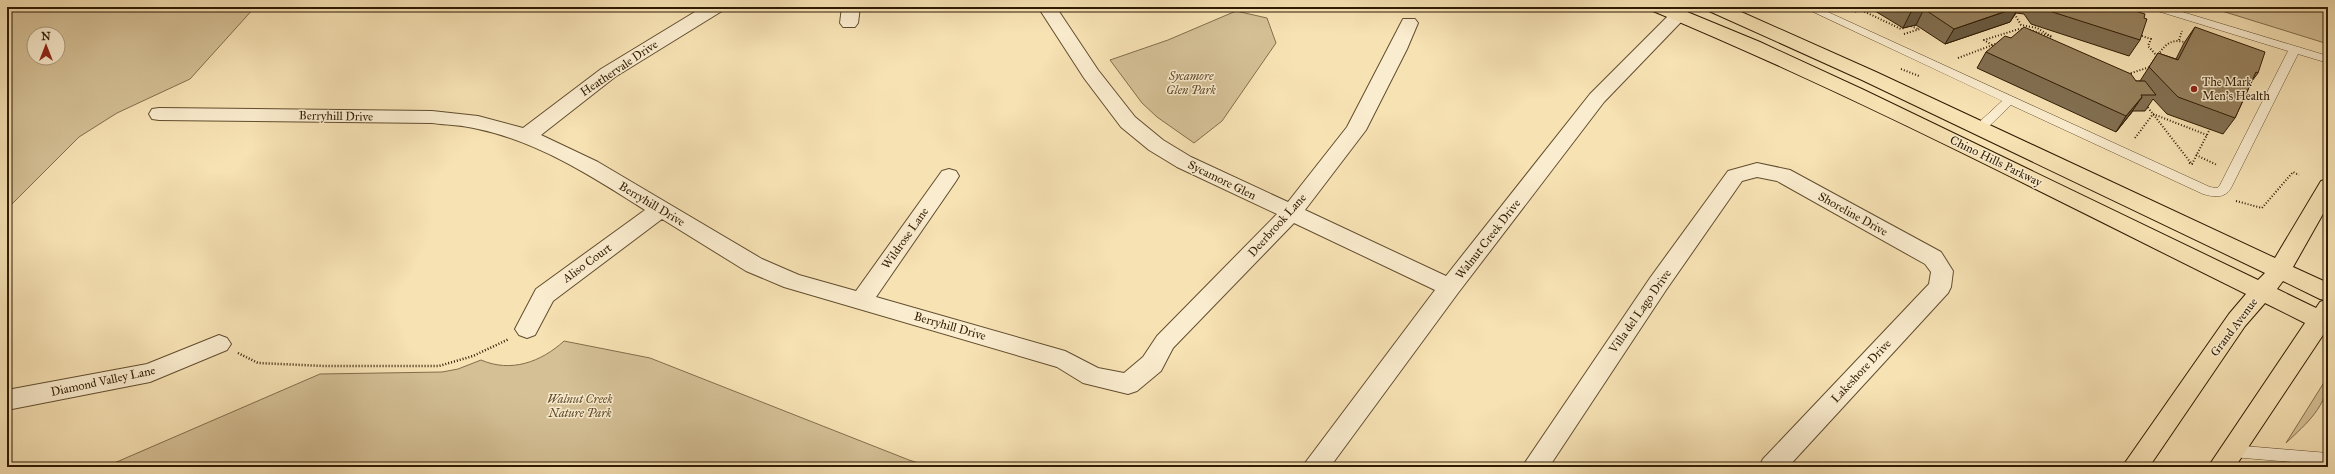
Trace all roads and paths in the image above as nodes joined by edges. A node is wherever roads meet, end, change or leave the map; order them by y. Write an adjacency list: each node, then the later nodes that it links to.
1 (716, 7): 33 (street, Heathervale Drive)
2 (1047, 7): 45 (street, Sycamore Glen)
3 (1715, 7): 31 (main road, Chino Hills Parkway)
4 (1808, 7): 26 (lane)
5 (2155, 7): 19 (lane)
6 (1859, 9): 12 (path)
7 (1675, 13): 48 (street, Walnut Creek Drive); 49 (main road, Chino Hills Parkway)
8 (2014, 13): 17 (path)
9 (1408, 23): 45 (street, Deerbrook Lane)
10 (2143, 28): 14 (path)
11 (2182, 32): 15 (path)
12 (1904, 34)
13 (2135, 34): 14 (path)
14 (2140, 35): 20 (path)
15 (2179, 40): 18 (path); 20 (path)
16 (1999, 42): 17 (path)
17 (1993, 45): 21 (path)
18 (2194, 45)
19 (2294, 51): 22 (lane); 39 (lane)
20 (2157, 56): 25 (path)
21 (1958, 58)
22 (2328, 60)
23 (1898, 68): 24 (path)
24 (1924, 73)
25 (2122, 76)
26 (2010, 100): 31 (lane); 39 (lane)
27 (2144, 103): 29 (path)
28 (159, 114): 33 (street, Berryhill Drive)
29 (2153, 114): 32 (path); 34 (path); 36 (path)
30 (2214, 122): 32 (path)
31 (1980, 128): 46 (main road, Chino Hills Parkway)
32 (2207, 135): 35 (path)
33 (526, 136): 44 (street, Berryhill Drive)
34 (2135, 138)
35 (2196, 155): 36 (path); 39 (path)
36 (2192, 164): 38 (path)
37 (1757, 170): 47 (street, Shoreline Drive); 60 (street, Villa del Lago Drive)
38 (2196, 170)
39 (2233, 172)
40 (2299, 175): 43 (path)
41 (949, 176): 51 (street, Wildrose Lane)
42 (2328, 186): 46 (main road, Grand Avenue)
43 (2236, 201)
44 (661, 209): 51 (street, Berryhill Drive); 53 (street, Aliso Court)
45 (1291, 213): 48 (street, Sycamore Glen); 55 (street, Deerbrook Lane)
46 (2279, 270): 49 (main road, Grand Avenue); 50 (main road, Chino Hills Parkway)
47 (1942, 271): 61 (street, Lakeshore Drive)
48 (1450, 287): 59 (street, Walnut Creek Drive)
49 (2262, 290): 52 (main road, Chino Hills Parkway); 62 (main road, Grand Avenue)
50 (2328, 293)
51 (861, 301): 55 (street, Berryhill Drive)
52 (2325, 317): 57 (main road)
53 (527, 329): 54 (path)
54 (220, 344): 56 (street, Diamond Valley Lane)
55 (1128, 384)
56 (7, 400)
57 (2226, 459): 58 (lane)
58 (2328, 459)
59 (1315, 467)
60 (1535, 467)
61 (1772, 467)
62 (2135, 467)

